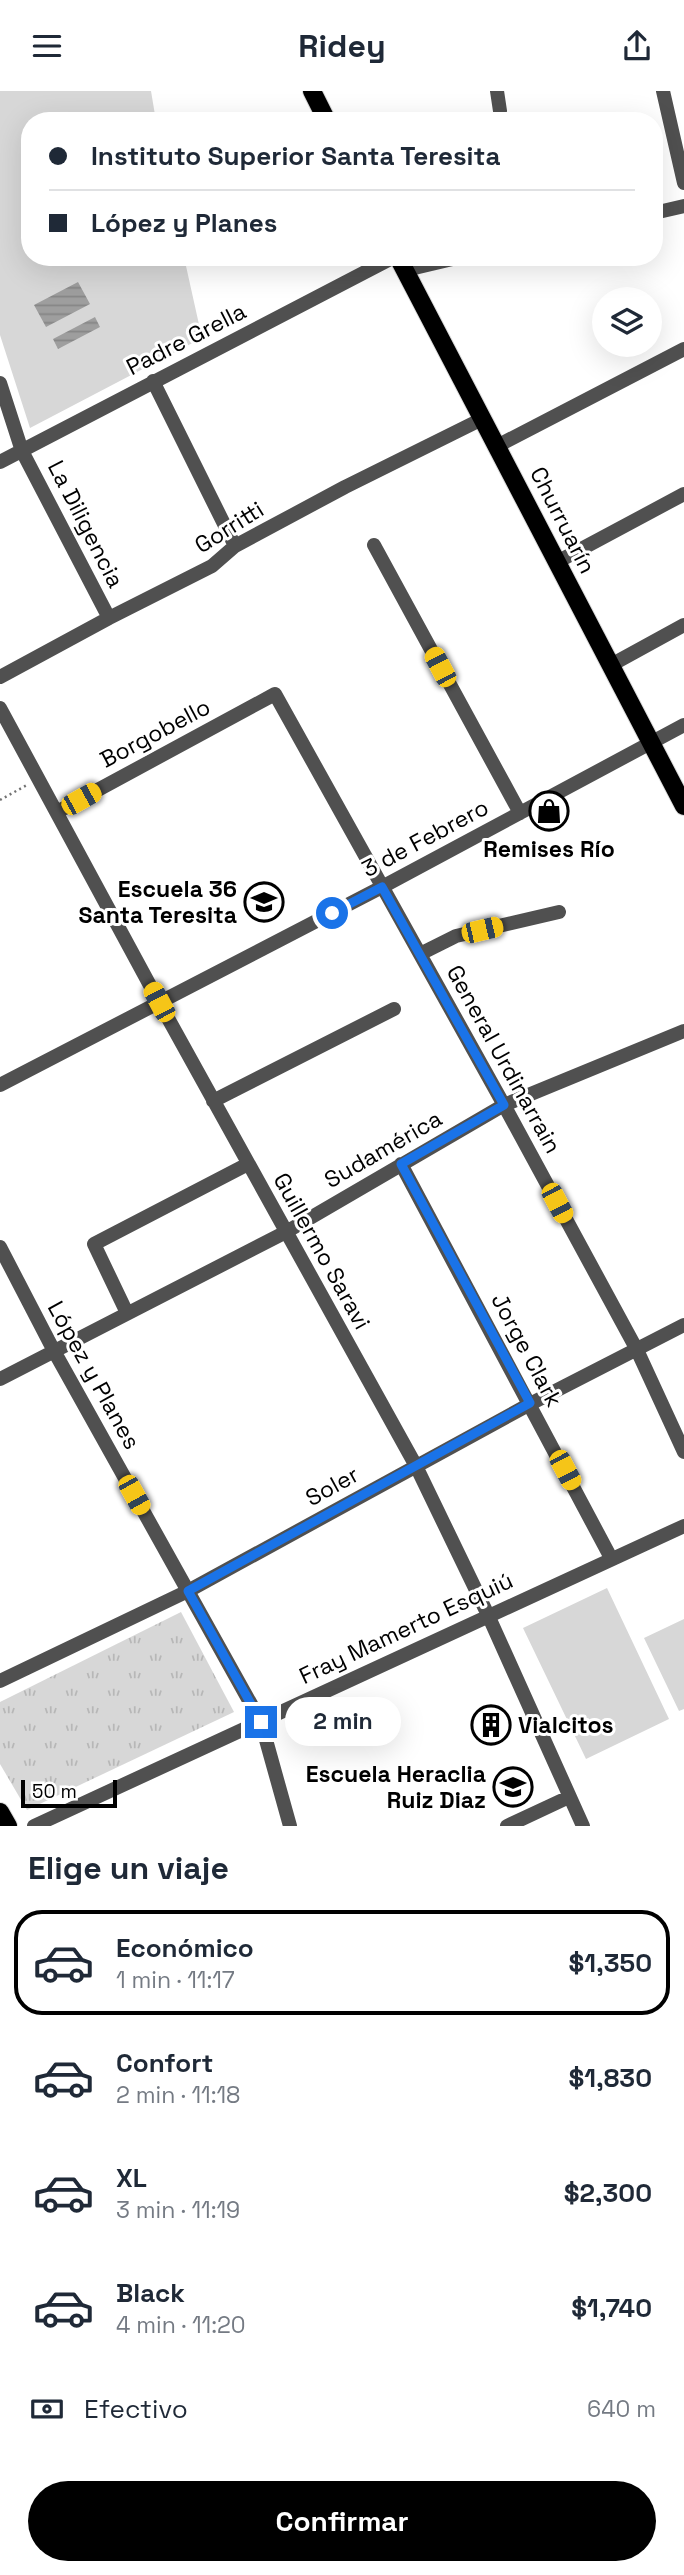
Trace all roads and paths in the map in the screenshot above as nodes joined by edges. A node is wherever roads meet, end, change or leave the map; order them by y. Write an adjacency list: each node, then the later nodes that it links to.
1 (312, 91): 5 (main road)
2 (496, 91): 4 (street)
3 (663, 91): 6 (street)
4 (500, 111)
5 (322, 112)
6 (684, 183)
7 (684, 206): 8 (street)
8 (663, 211)
9 (391, 266): 12 (street, Padre Grella)
10 (401, 266): 14 (main road, Churruarín)
11 (684, 349): 15 (street)
12 (153, 381): 16 (street, Padre Grella); 20 (street)
13 (0, 383): 16 (street, La Diligencia)
14 (482, 419): 15 (main road, Churruarín); 20 (street, Gorritti)
15 (497, 446): 21 (main road, Churruarín)
16 (22, 450): 17 (street, Padre Grella); 22 (street, La Diligencia)
17 (0, 463)
18 (684, 494): 21 (street)
19 (374, 545): 34 (street)
20 (235, 546): 22 (street, Gorritti)
21 (557, 562): 24 (main road, Churruarín)
22 (109, 618): 25 (street, Gorritti)
23 (684, 625): 24 (street)
24 (611, 665): 29 (main road, Churruarín)
25 (0, 677)
26 (275, 694): 33 (street, Borgobello); 35 (street, General Urdinarrain)
27 (0, 708): 30 (street, Guillermo Saravi)
28 (684, 725): 29 (street, 3 de Febrero)
29 (651, 743): 32 (main road, Churruarín); 34 (street, 3 de Febrero)
30 (39, 778): 31 (path); 33 (street, Guillermo Saravi)
31 (0, 800)
32 (683, 804)
33 (57, 812): 38 (street, Guillermo Saravi)
34 (520, 813): 35 (street, 3 de Febrero)
35 (382, 887): 37 (street, General Urdinarrain); 38 (street, 3 de Febrero)
36 (559, 912): 37 (street)
37 (420, 954): 43 (street, General Urdinarrain)
38 (159, 1002): 41 (street, 3 de Febrero); 42 (street, Guillermo Saravi)
39 (394, 1009): 42 (street)
40 (684, 1031): 43 (street, Sudamérica)
41 (0, 1085)
42 (213, 1101): 44 (street, Guillermo Saravi)
43 (504, 1105): 45 (street, Sudamérica); 50 (street, General Urdinarrain)
44 (248, 1164): 46 (street, Guillermo Saravi); 48 (street)
45 (401, 1164): 46 (street, Sudamérica); 53 (street, Jorge Clark)
46 (286, 1232): 48 (street, Sudamérica); 55 (street, Guillermo Saravi)
47 (0, 1247): 51 (street, López y Planes)
48 (127, 1313): 51 (street, Sudamérica)
49 (684, 1325): 50 (street, Soler)
50 (637, 1350): 53 (street, Soler); 54 (street, General Urdinarrain)
51 (54, 1351): 52 (street, Sudamérica); 58 (street, López y Planes)
52 (0, 1379)
53 (530, 1403): 55 (street, Soler); 57 (street, Jorge Clark)
54 (684, 1452)
55 (416, 1466): 58 (street, Soler); 59 (street, Guillermo Saravi)
56 (684, 1526): 57 (street, Fray Mamerto Esquiú)
57 (611, 1558): 59 (street, Fray Mamerto Esquiú)
58 (188, 1591): 60 (street, Soler); 61 (street, López y Planes)
59 (488, 1615): 61 (street, Fray Mamerto Esquiú); 62 (street, Guillermo Saravi)
60 (0, 1681)
61 (261, 1722): 65 (street, Fray Mamerto Esquiú); 66 (street, López y Planes)
62 (569, 1797): 67 (street); 68 (street, Guillermo Saravi)
63 (0, 1811): 64 (main road)
64 (8, 1826)
65 (34, 1826)
66 (290, 1826)
67 (507, 1826)
68 (583, 1826)

